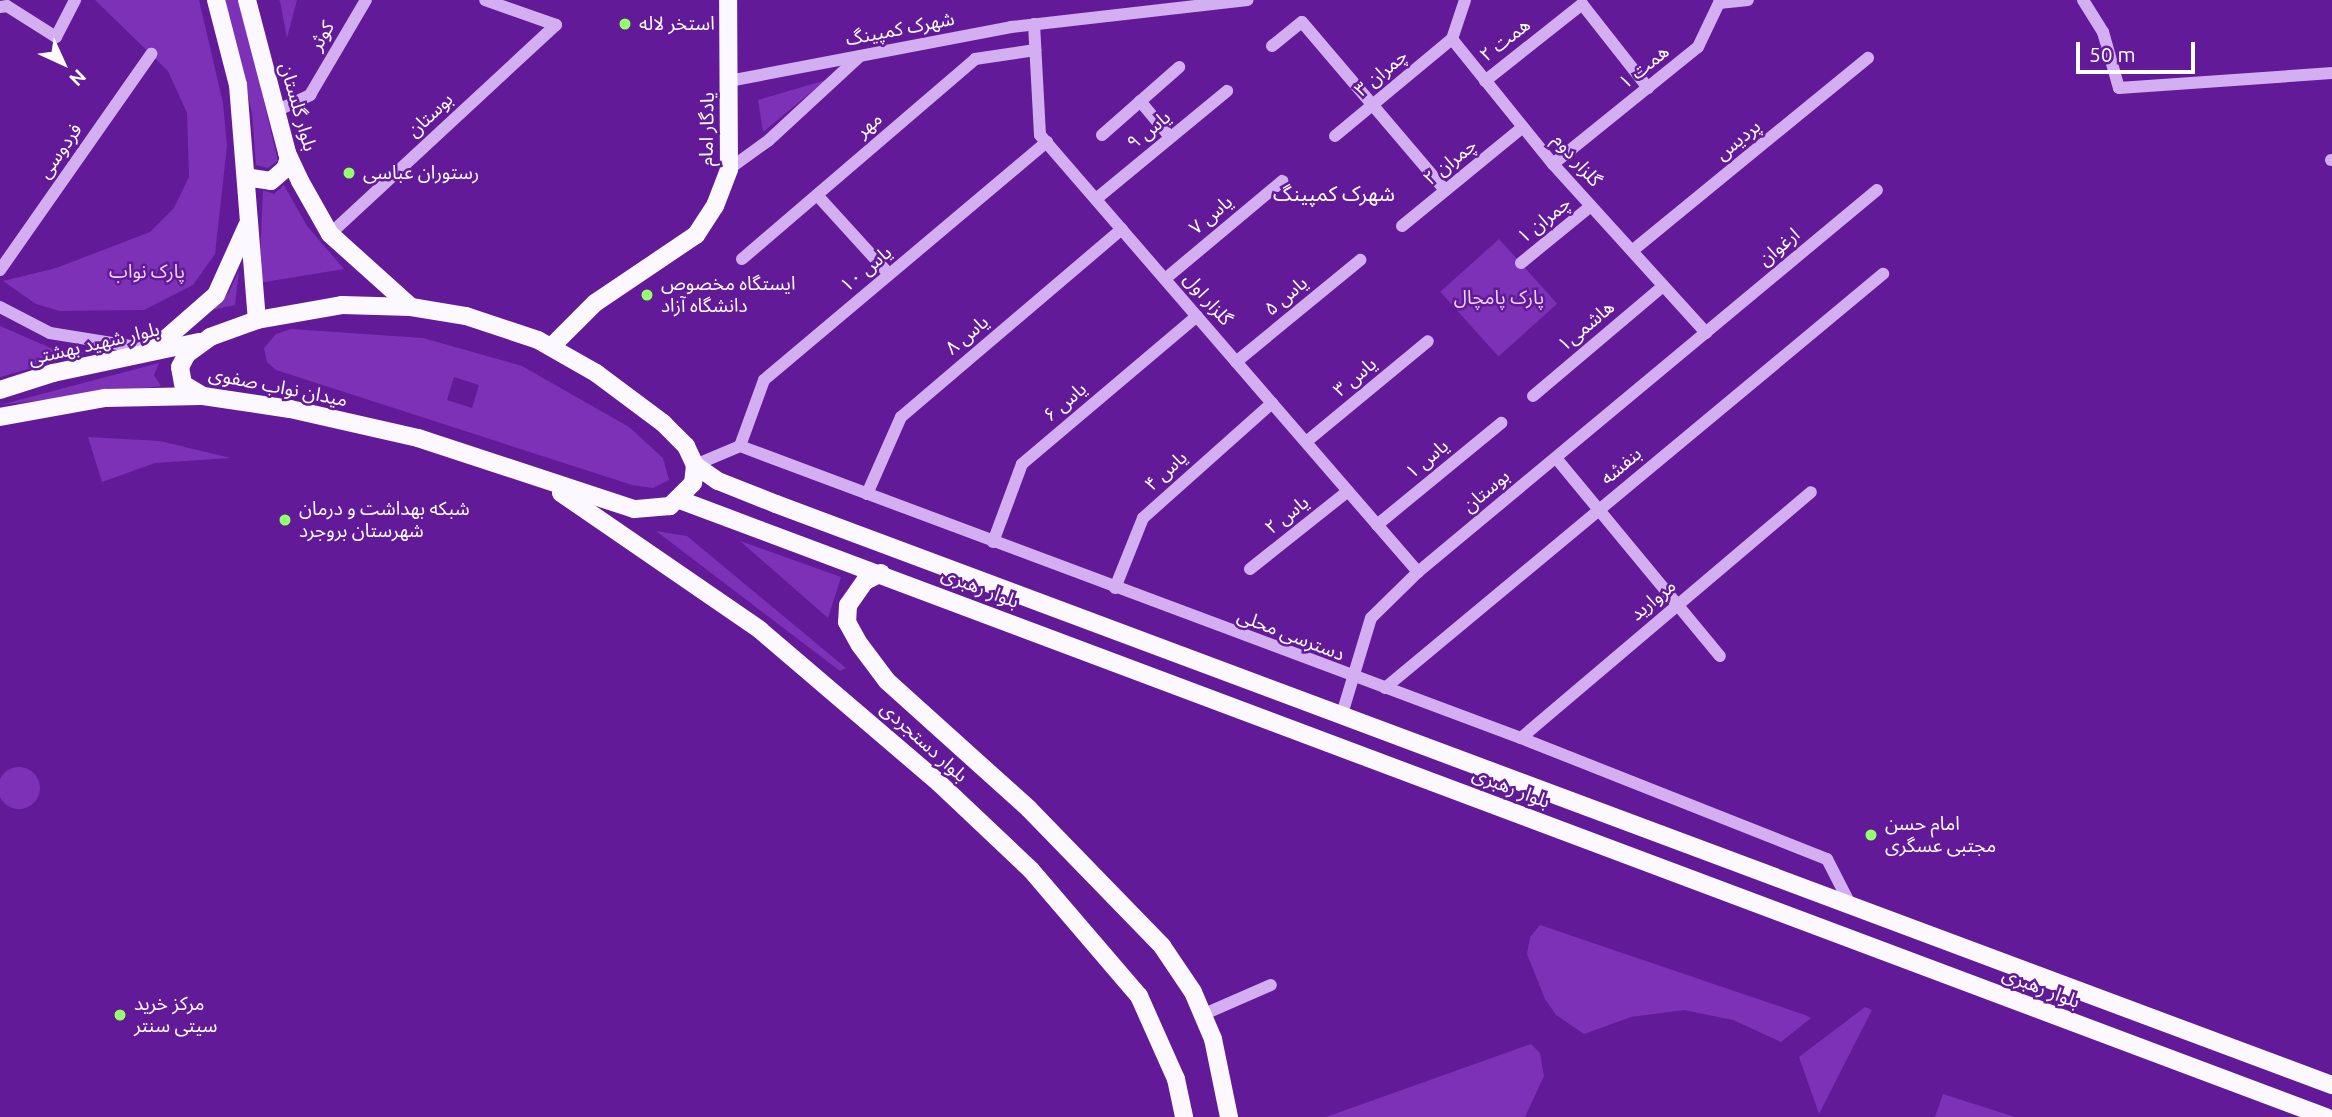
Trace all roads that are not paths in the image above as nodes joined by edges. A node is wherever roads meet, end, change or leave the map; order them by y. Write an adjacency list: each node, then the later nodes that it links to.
1 (75, 0): 11 (street)
2 (216, 0): 36 (main road)
3 (247, 0): 27 (main road, بلوار گلستان)
4 (366, 0): 27 (street, کوثر)
5 (485, 0): 46 (street, بوستان)
6 (728, 0): 21 (main road, یادگار امام)
7 (1247, 0): 12 (street, شهرک کمپینگ)
8 (1465, 0): 13 (street)
9 (1748, 0): 23 (street, همت ۱)
10 (2083, 0): 20 (street)
11 (0, 7)
12 (1034, 24): 15 (street, گلزار اول); 17 (street, شهرک کمپینگ)
13 (1452, 39): 22 (street, گلزار دوم); 26 (street, چمران ۳)
14 (1272, 46): 26 (street)
15 (1035, 50): 32 (street, گلزار اول); 40 (street, مهر)
16 (151, 54): 51 (street, فردوسی)
17 (859, 57): 21 (street, شهرک کمپینگ); 35 (street)
18 (1868, 58): 47 (street, پردیس)
19 (1179, 67): 25 (street)
20 (2332, 73)
21 (729, 81): 35 (main road, یادگار امام)
22 (1485, 81): 23 (street, همت ۲); 28 (street, گلزار دوم)
23 (1648, 89): 34 (street, همت ۱)
24 (1227, 91): 31 (street, یاس ۹)
25 (1140, 101): 29 (street); 31 (street)
26 (1373, 104): 30 (street, چمران ۳); 38 (street)
27 (276, 111): 33 (main road, بلوار گلستان)
28 (1523, 127): 34 (street, گلزار دوم); 38 (street, چمران ۲)
29 (1102, 135)
30 (1335, 136)
31 (1170, 137): 41 (street, یاس ۹)
32 (1046, 142): 41 (street, گلزار اول); 52 (street, یاس ۱۰)
33 (289, 158): 36 (main road); 46 (main road, بلوار گلستان)
34 (1553, 164): 42 (street, گلزار دوم)
35 (729, 169): 63 (main road, یادگار امام)
36 (246, 177): 43 (main road)
37 (1282, 181): 54 (street, یاس ۷)
38 (1445, 190): 44 (street, چمران ۲)
39 (1877, 190): 60 (street, ارغوان)
40 (817, 195): 48 (street, مهر); 52 (street)
41 (1096, 199): 45 (street, گلزار اول)
42 (1591, 206): 47 (street, گلزار دوم); 50 (street, چمران ۱)
43 (249, 220): 59 (main road); 64 (main road)
44 (1402, 226)
45 (1122, 229): 54 (street, گلزار اول); 79 (street, یاس ۸)
46 (330, 234): 57 (main road, بلوار گلستان)
47 (1632, 251): 55 (street, گلزار دوم)
48 (742, 260)
49 (1360, 260): 65 (street, یاس ۵)
50 (1521, 263)
51 (0, 270)
52 (890, 274): 73 (street, یاس ۱۰)
53 (1883, 274): 81 (street, بنفشه)
54 (1165, 279): 58 (street, گلزار اول)
55 (1663, 286): 60 (street, گلزار دوم); 68 (street, هاشمی۱)
56 (0, 307): 64 (street)
57 (411, 307): 59 (main road, میدان نواب صفوی); 63 (main road, میدان نواب صفوی)
58 (1197, 316): 65 (street, گلزار اول); 83 (street, یاس ۶)
59 (257, 320): 62 (main road, میدان نواب صفوی)
60 (1706, 333): 74 (street, بوستان)
61 (1428, 341): 72 (street, یاس ۳)
62 (200, 342): 64 (main road, بلوار شهید بهشتی); 67 (main road, میدان نواب صفوی)
63 (551, 347): 75 (main road, میدان نواب صفوی)
64 (153, 350): 66 (main road, بلوار شهید بهشتی)
65 (1237, 362): 69 (street, گلزار اول)
66 (0, 390)
67 (203, 396): 70 (main road); 76 (main road, میدان نواب صفوی)
68 (1533, 396)
69 (1272, 403): 72 (street, گلزار اول); 87 (street, یاس ۴)
70 (0, 417)
71 (1501, 423): 82 (street, یاس ۱)
72 (1306, 442): 77 (street, گلزار اول)
73 (740, 446): 75 (street); 79 (street, دسترسی محلی)
74 (1556, 458): 81 (street); 85 (street, بوستان)
75 (695, 465): 80 (main road); 92 (main road, بلوار رهبری)
76 (544, 481): 80 (main road, میدان نواب صفوی); 98 (main road, بلوار دستجردی)
77 (1348, 491): 82 (street, گلزار اول); 84 (street, یاس ۲)
78 (1811, 492): 88 (street, مروارید)
79 (867, 494): 83 (street, دسترسی محلی)
80 (680, 500): 86 (main road, بلوار رهبری)
81 (1599, 510): 88 (street); 91 (street, بنفشه)
82 (1377, 525): 85 (street, گلزار اول)
83 (993, 542): 87 (street, دسترسی محلی)
84 (1250, 569)
85 (1418, 572): 90 (street, بوستان)
86 (881, 573): 96 (main road, بلوار دستجردی); 100 (main road, بلوار رهبری)
87 (1115, 588): 90 (street, دسترسی محلی)
88 (1677, 606): 89 (street); 93 (street, مروارید)
89 (1720, 656)
90 (1353, 679): 91 (street, دسترسی محلی); 92 (street, بوستان)
91 (1385, 688): 93 (street, دسترسی محلی)
92 (1342, 714): 94 (main road, بلوار رهبری)
93 (1521, 738): 94 (street, دسترسی محلی)
94 (1850, 905): 97 (main road, بلوار رهبری)
95 (1271, 985): 96 (street)
96 (1202, 1015): 99 (main road, بلوار دستجردی)
97 (2332, 1085)
98 (1184, 1117)
99 (1229, 1117)
100 (2326, 1117)

